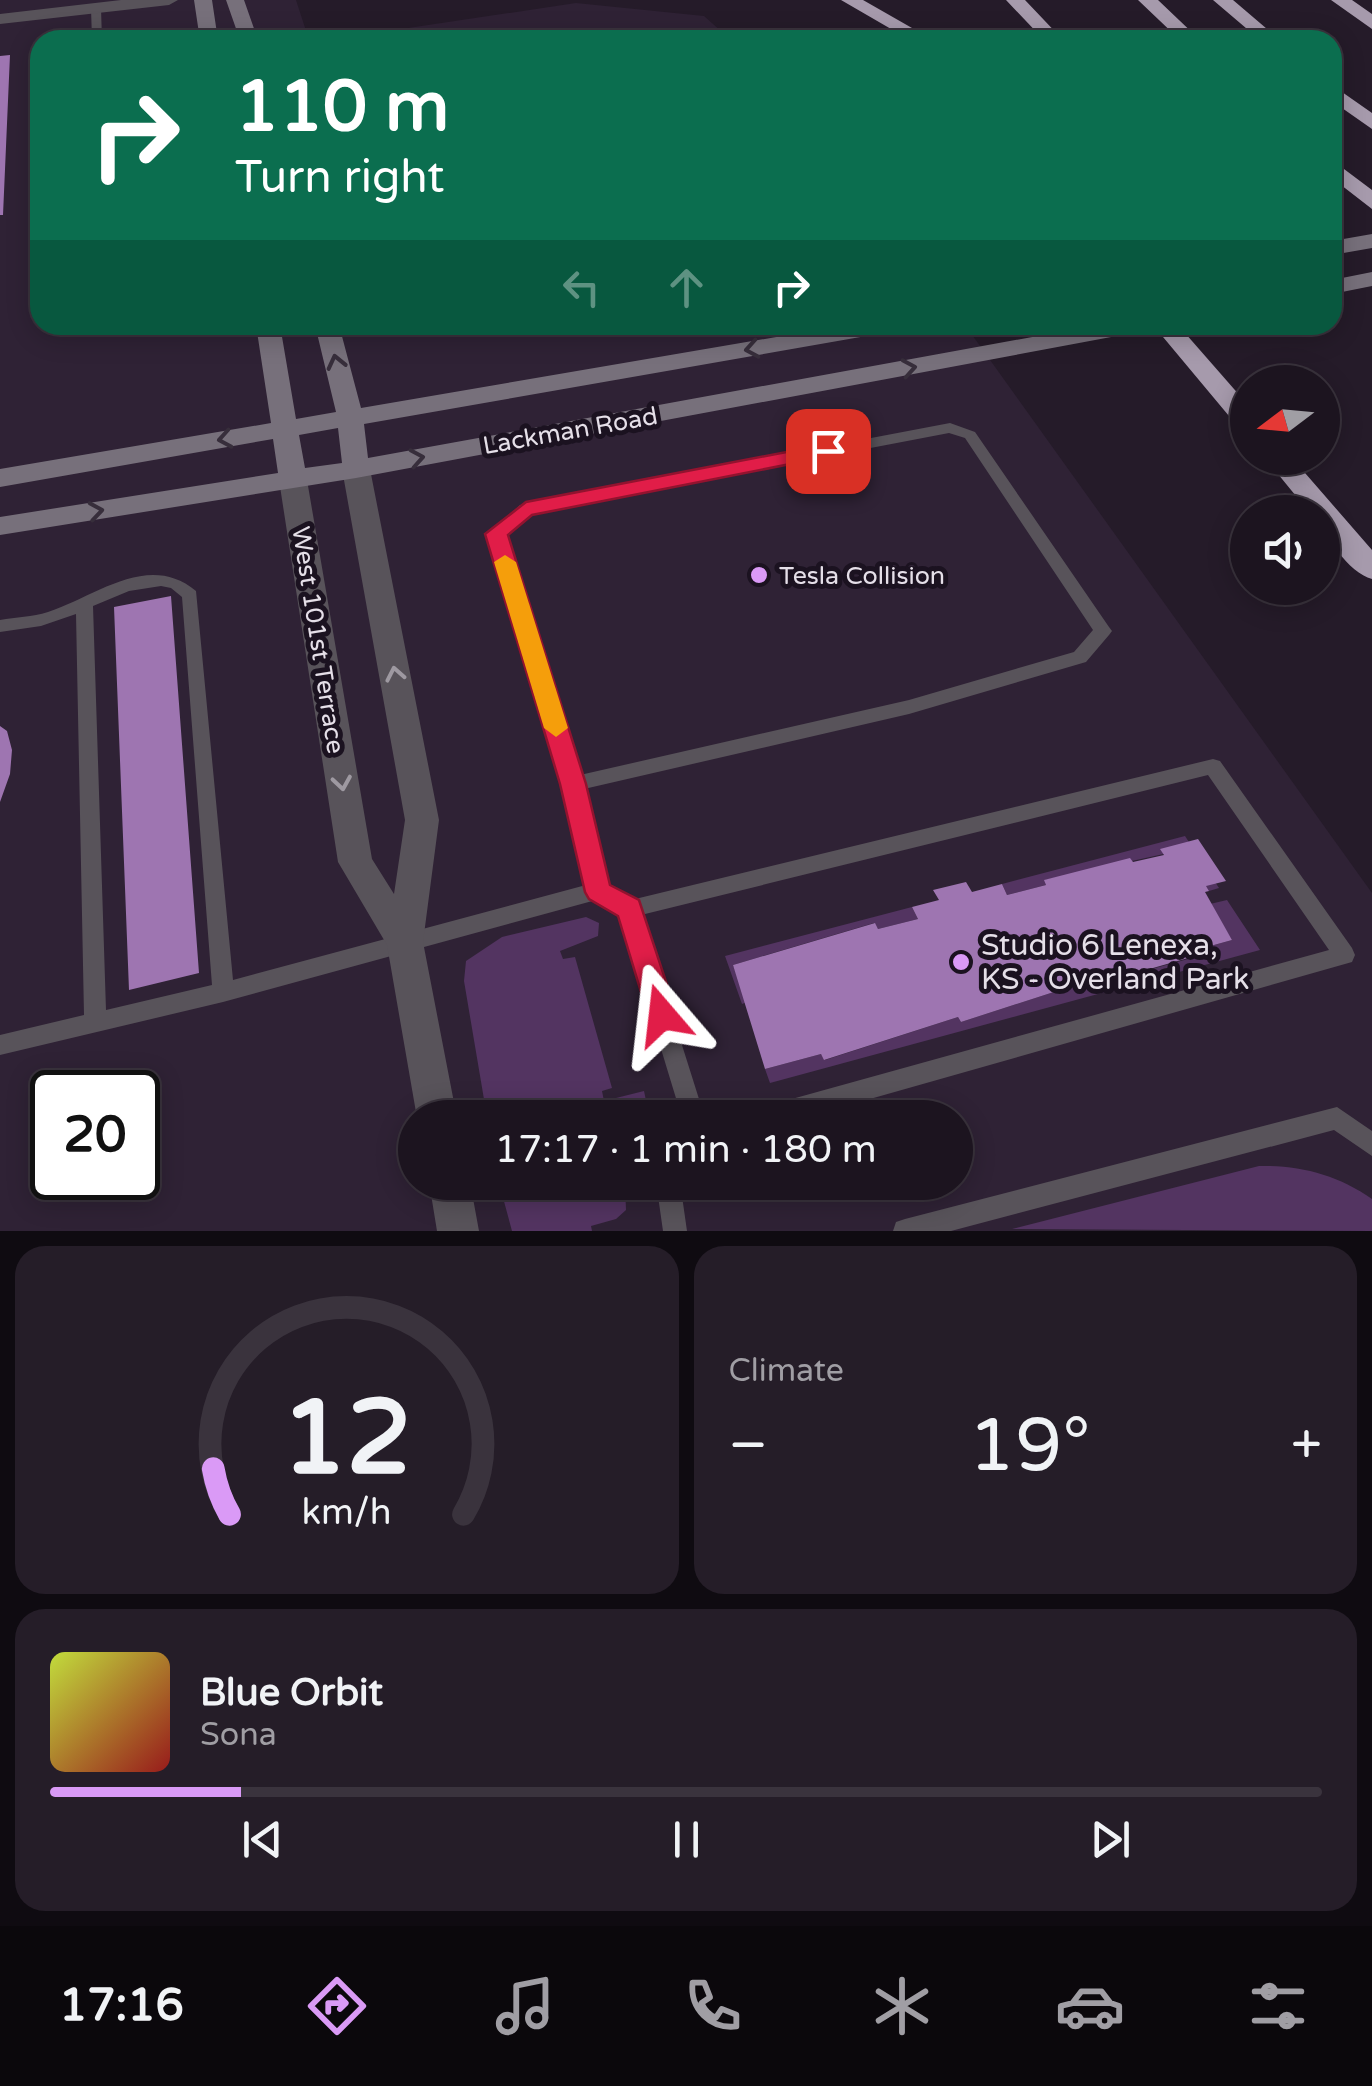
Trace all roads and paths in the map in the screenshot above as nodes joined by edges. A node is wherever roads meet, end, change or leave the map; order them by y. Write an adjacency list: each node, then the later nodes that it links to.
1 (169, 0): 10 (street)
2 (203, 0): 14 (main road)
3 (235, 0): 15 (main road)
4 (850, 0): 16 (highway)
5 (895, 0): 17 (highway)
6 (1014, 0): 18 (highway)
7 (1147, 0): 19 (highway)
8 (1222, 0): 20 (highway)
9 (1340, 0): 12 (highway)
10 (96, 8): 11 (street); 13 (lane)
11 (0, 19)
12 (1372, 23)
13 (97, 30)
14 (208, 30)
15 (246, 30)
16 (907, 30)
17 (918, 30)
18 (1044, 30)
19 (1181, 30)
20 (1259, 30)
21 (1342, 99): 22 (highway)
22 (1372, 123)
23 (1342, 175): 24 (highway)
24 (1372, 202)
25 (1372, 241): 26 (main road)
26 (1342, 246)
27 (1372, 280): 28 (main road)
28 (1342, 284)
29 (270, 335): 38 (main road, West 101st Terrace)
30 (330, 335): 37 (main road, West 101st Terrace, one-way to 30)
31 (827, 335): 37 (main road, Lackman Road, one-way to 37)
32 (886, 335): 36 (main road)
33 (1084, 335): 36 (main road, Lackman Road, one-way to 33)
34 (1174, 335): 35 (highway)
35 (1230, 401)
36 (698, 407): 39 (main road, Lackman Road, one-way to 36)
37 (350, 418): 38 (main road, Lackman Road); 39 (main road, West 101st Terrace)
38 (286, 428): 41 (main road, Lackman Road, one-way to 41); 42 (main road, West 101st Terrace)
39 (356, 468): 42 (main road, Lackman Road); 50 (street, West 101st Terrace, one-way to 39)
40 (1292, 475): 44 (highway)
41 (0, 478)
42 (293, 480): 43 (main road, Lackman Road, one-way to 42); 50 (street, West 101st Terrace, one-way to 50)
43 (0, 526)
44 (1372, 569)
45 (84, 601): 46 (lane); 51 (lane); 52 (lane)
46 (0, 626)
47 (573, 784): 47 (lane); 48 (lane)
48 (598, 892): 49 (lane); 50 (lane)
49 (629, 908): 55 (lane); 56 (lane)
50 (405, 942): 51 (lane); 54 (street, West 101st Terrace)
51 (223, 992): 52 (lane)
52 (95, 1022): 53 (lane)
53 (0, 1045)
54 (434, 1100)
55 (688, 1100)
56 (826, 1100)
57 (1372, 1144): 62 (lane)
58 (452, 1200): 60 (street)
59 (671, 1200): 61 (lane)
60 (458, 1231)
61 (675, 1231)
62 (904, 1231)

